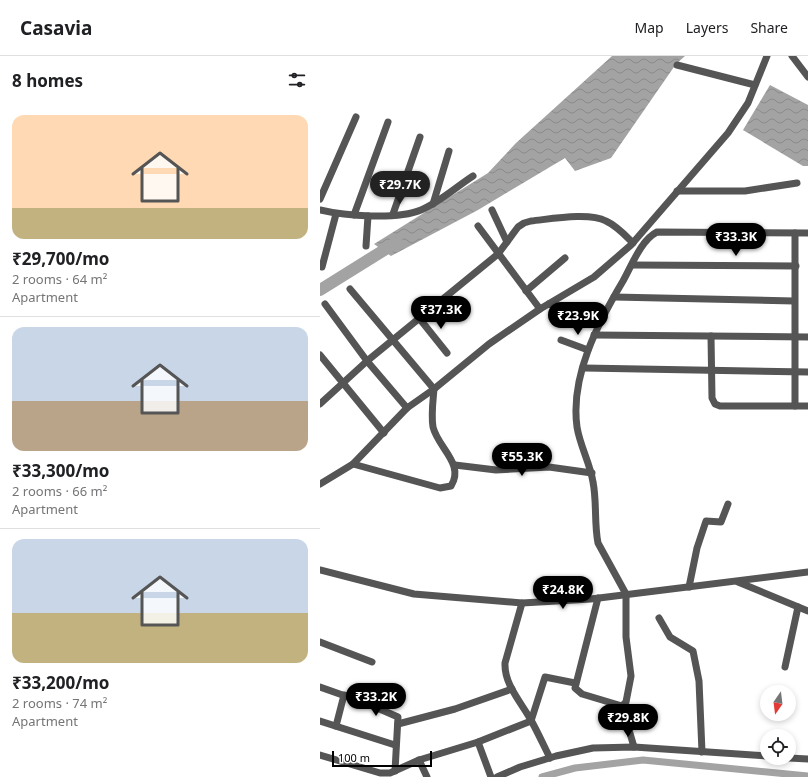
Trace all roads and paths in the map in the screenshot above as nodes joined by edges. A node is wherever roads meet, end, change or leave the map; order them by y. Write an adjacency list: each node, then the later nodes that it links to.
1 (767, 56): 5 (street)
2 (792, 56): 4 (street)
3 (677, 65): 5 (street)
4 (808, 77)
5 (755, 85): 12 (street)
6 (356, 117): 13 (street)
7 (388, 122): 19 (street)
8 (420, 137): 18 (street)
9 (449, 151): 14 (street)
10 (473, 176): 14 (street)
11 (797, 183): 12 (street)
12 (677, 191): 25 (street)
13 (320, 199)
14 (433, 204): 18 (street)
15 (320, 210): 17 (street)
16 (492, 210): 24 (street)
17 (336, 214): 19 (street); 32 (street)
18 (393, 214): 20 (street)
19 (354, 215): 20 (street)
20 (368, 216): 26 (street)
21 (478, 226): 28 (street)
22 (795, 233): 23 (street); 27 (street); 31 (street)
23 (808, 233)
24 (507, 242): 25 (street); 28 (street)
25 (632, 244): 27 (street); 38 (street)
26 (366, 246)
27 (640, 251): 30 (street)
28 (498, 254): 34 (street); 40 (street)
29 (565, 258): 34 (street)
30 (632, 265): 31 (street); 35 (street)
31 (796, 266): 36 (street)
32 (322, 267)
33 (350, 289): 46 (street)
34 (526, 291): 39 (street)
35 (614, 297): 36 (street); 41 (street)
36 (794, 301): 44 (street)
37 (325, 304): 51 (street)
38 (549, 304): 39 (street); 41 (street)
39 (540, 309): 57 (street)
40 (419, 318): 46 (street); 49 (street)
41 (598, 325): 42 (street)
42 (594, 335): 43 (street); 48 (street)
43 (711, 336): 44 (street); 53 (street)
44 (795, 336): 45 (street); 54 (street)
45 (808, 337)
46 (394, 340): 51 (street); 57 (street)
47 (561, 340): 48 (street)
48 (588, 350): 52 (street)
49 (448, 353)
50 (320, 355): 56 (street)
51 (367, 362): 56 (street); 61 (street)
52 (584, 368): 53 (street); 65 (street)
53 (712, 370): 54 (street); 59 (street)
54 (795, 372): 55 (street); 59 (street)
55 (808, 372)
56 (342, 384): 58 (street); 62 (street)
57 (434, 389): 61 (street); 64 (street)
58 (322, 400)
59 (795, 406): 60 (street)
60 (808, 406)
61 (407, 408): 62 (street)
62 (384, 433): 63 (street)
63 (353, 464): 64 (street); 66 (street)
64 (455, 465): 65 (street)
65 (592, 473): 72 (street)
66 (320, 484)
67 (728, 504): 71 (street)
68 (320, 570): 74 (street)
69 (808, 572): 70 (street)
70 (738, 581): 71 (street); 75 (street)
71 (689, 587): 72 (street)
72 (626, 594): 73 (street); 85 (street)
73 (598, 598): 74 (street); 81 (street)
74 (522, 603): 83 (street)
75 (798, 607): 76 (street); 80 (street)
76 (808, 611)
77 (659, 618): 93 (street)
78 (321, 645): 79 (street)
79 (372, 662)
80 (785, 667)
81 (575, 683): 85 (street); 87 (street)
82 (320, 687): 84 (street)
83 (512, 689): 87 (street); 88 (street)
84 (344, 696): 88 (street); 89 (street)
85 (622, 706): 92 (street)
86 (320, 721): 89 (street)
87 (532, 721): 90 (street); 96 (street)
88 (398, 724): 91 (street)
89 (336, 726): 91 (street)
90 (478, 742): 99 (street); 102 (street)
91 (395, 745): 100 (street)
92 (634, 747): 93 (street); 96 (street)
93 (702, 752): 95 (street)
94 (320, 755): 100 (street)
95 (760, 756)
96 (550, 758): 103 (street)
97 (796, 758): 98 (street)
98 (808, 759)
99 (419, 760): 100 (street); 101 (street)
100 (395, 771)
101 (427, 777)
102 (491, 777)
103 (497, 777)

